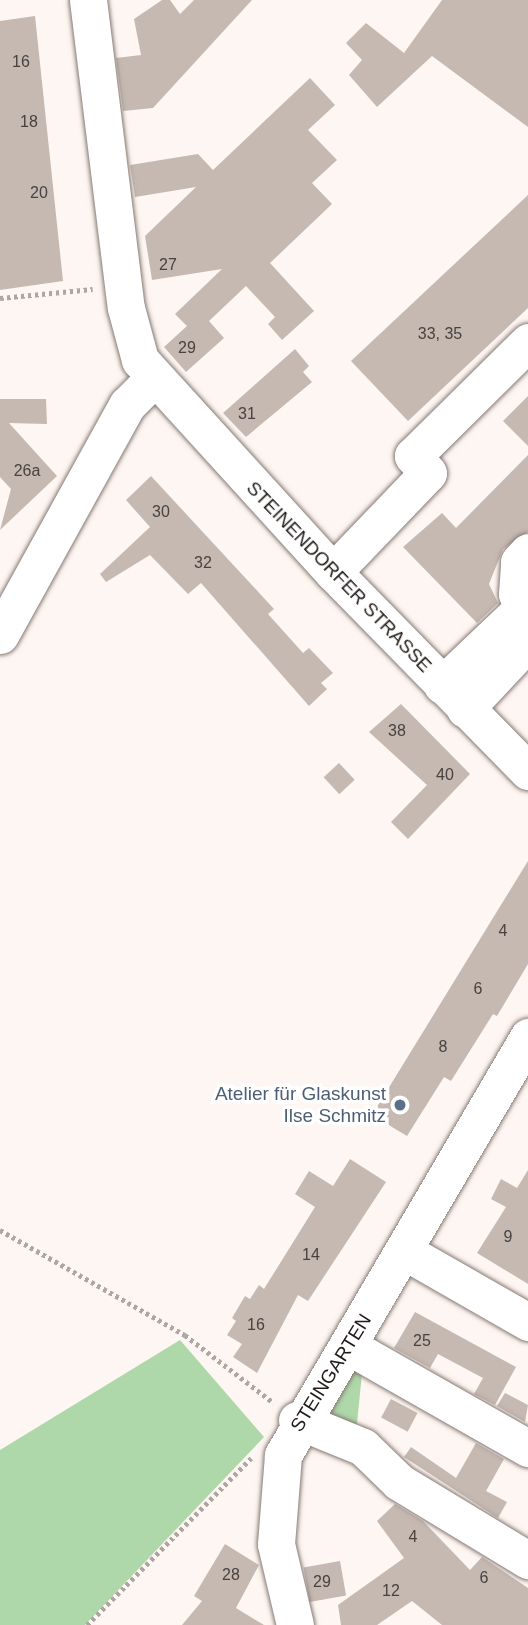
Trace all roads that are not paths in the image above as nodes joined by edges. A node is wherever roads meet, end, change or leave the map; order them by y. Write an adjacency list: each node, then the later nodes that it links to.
1 (88, 0): 3 (street, STEINENDORFER STRASSE)
2 (528, 342): 5 (street)
3 (153, 379): 5 (street, STEINENDORFER STRASSE); 6 (street)
4 (528, 552): 8 (street)
5 (333, 572): 8 (street, STEINENDORFER STRASSE)
6 (0, 635)
7 (528, 642): 8 (street)
8 (454, 697): 9 (street, STEINENDORFER STRASSE)
9 (524, 760)
10 (528, 1037): 11 (street, STEINGARTEN)
11 (404, 1251): 12 (street); 13 (street, STEINGARTEN)
12 (528, 1322)
13 (350, 1347): 14 (street, STEINGARTEN); 15 (street)
14 (298, 1420): 16 (street); 17 (street, STEINGARTEN)
15 (528, 1448)
16 (528, 1560)
17 (295, 1625)

